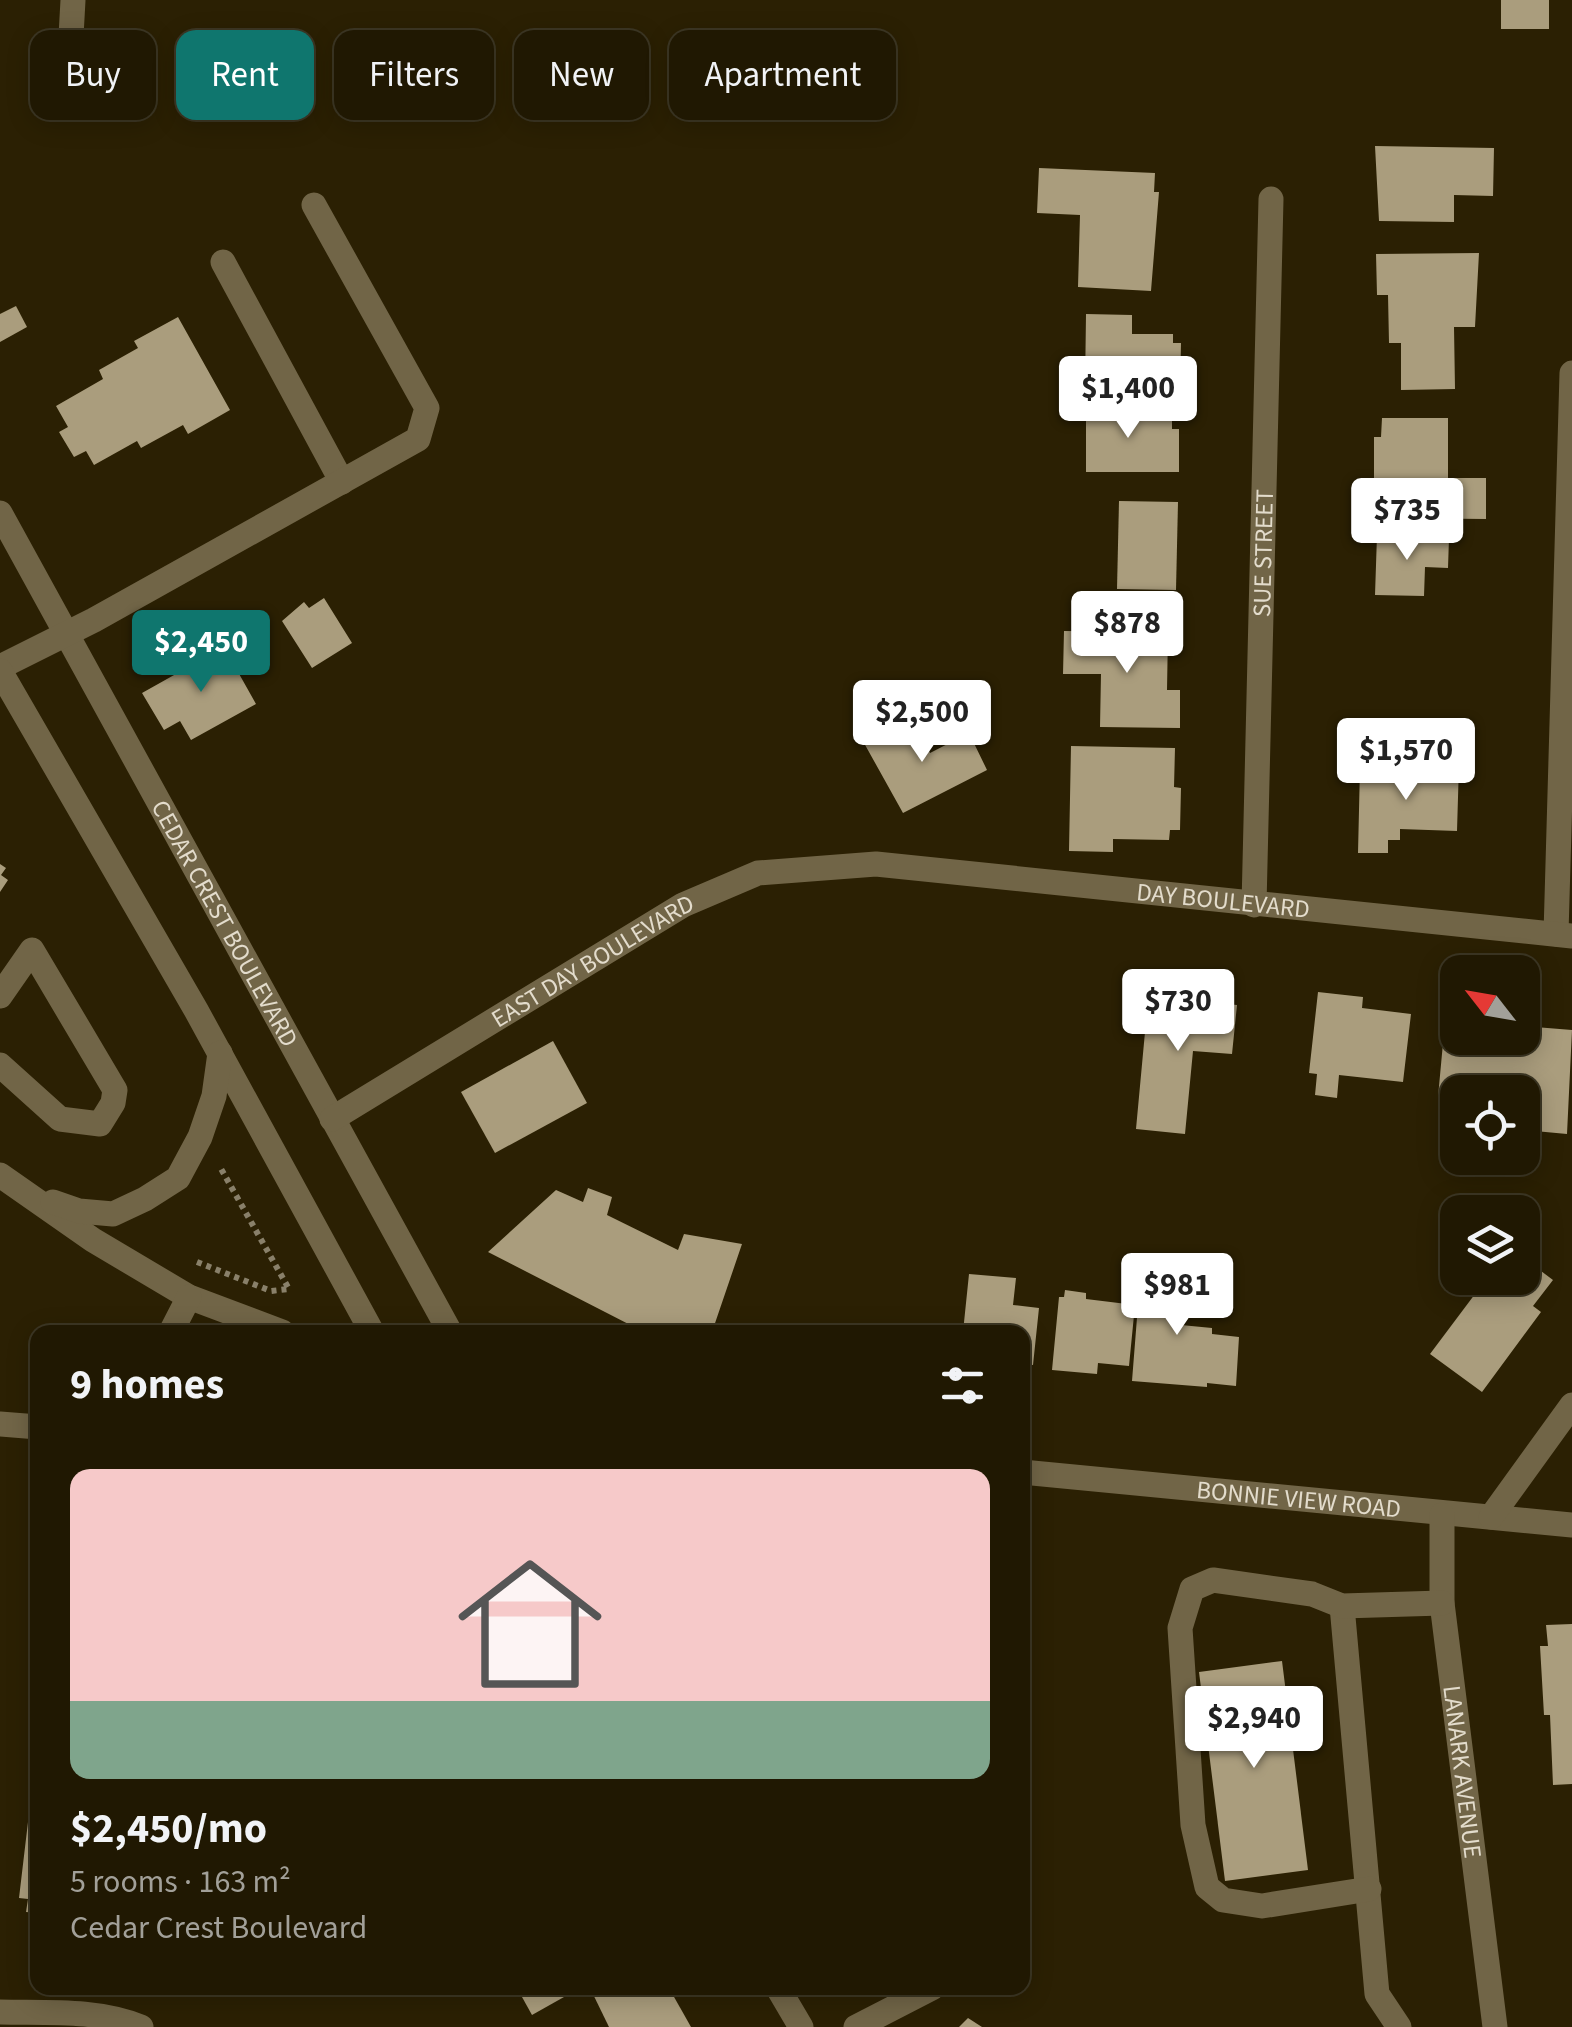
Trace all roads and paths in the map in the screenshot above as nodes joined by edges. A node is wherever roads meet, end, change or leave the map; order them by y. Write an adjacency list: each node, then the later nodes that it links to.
1 (73, 0): 2 (street)
2 (71, 30)
3 (1271, 199): 12 (street, SUE STREET)
4 (314, 205): 7 (street)
5 (224, 262): 7 (street)
6 (1572, 373): 13 (street)
7 (342, 482): 9 (street)
8 (0, 514): 9 (street, CEDAR CREST BOULEVARD)
9 (67, 632): 10 (street); 17 (street, CEDAR CREST BOULEVARD)
10 (0, 669): 15 (street)
11 (876, 864): 12 (street, DAY BOULEVARD); 17 (street, EAST DAY BOULEVARD)
12 (1254, 905): 13 (street, DAY BOULEVARD)
13 (1564, 935)
14 (0, 996): 16 (street)
15 (220, 1052): 19 (street); 24 (street)
16 (0, 1065)
17 (332, 1118): 25 (street, CEDAR CREST BOULEVARD)
18 (218, 1165): 20 (path)
19 (10, 1182): 21 (street)
20 (192, 1260)
21 (188, 1297): 22 (street); 23 (street)
22 (174, 1325)
23 (263, 1325)
24 (368, 1325)
25 (446, 1325)
26 (1572, 1405): 31 (street)
27 (0, 1424): 28 (street)
28 (30, 1426)
29 (1030, 1473): 30 (street, BONNIE VIEW ROAD)
30 (1442, 1515): 31 (street, BONNIE VIEW ROAD); 33 (street, LANARK AVENUE)
31 (1492, 1517): 32 (street, BONNIE VIEW ROAD)
32 (1572, 1525)
33 (1442, 1603): 34 (street); 44 (street, LANARK AVENUE)
34 (1342, 1606): 35 (street); 35 (street)
35 (1369, 1888): 43 (street)
36 (782, 1995): 41 (street)
37 (918, 1995): 42 (street)
38 (0, 2012): 39 (street)
39 (73, 2020): 40 (street)
40 (141, 2027)
41 (801, 2027)
42 (856, 2027)
43 (1400, 2027)
44 (1495, 2027)

